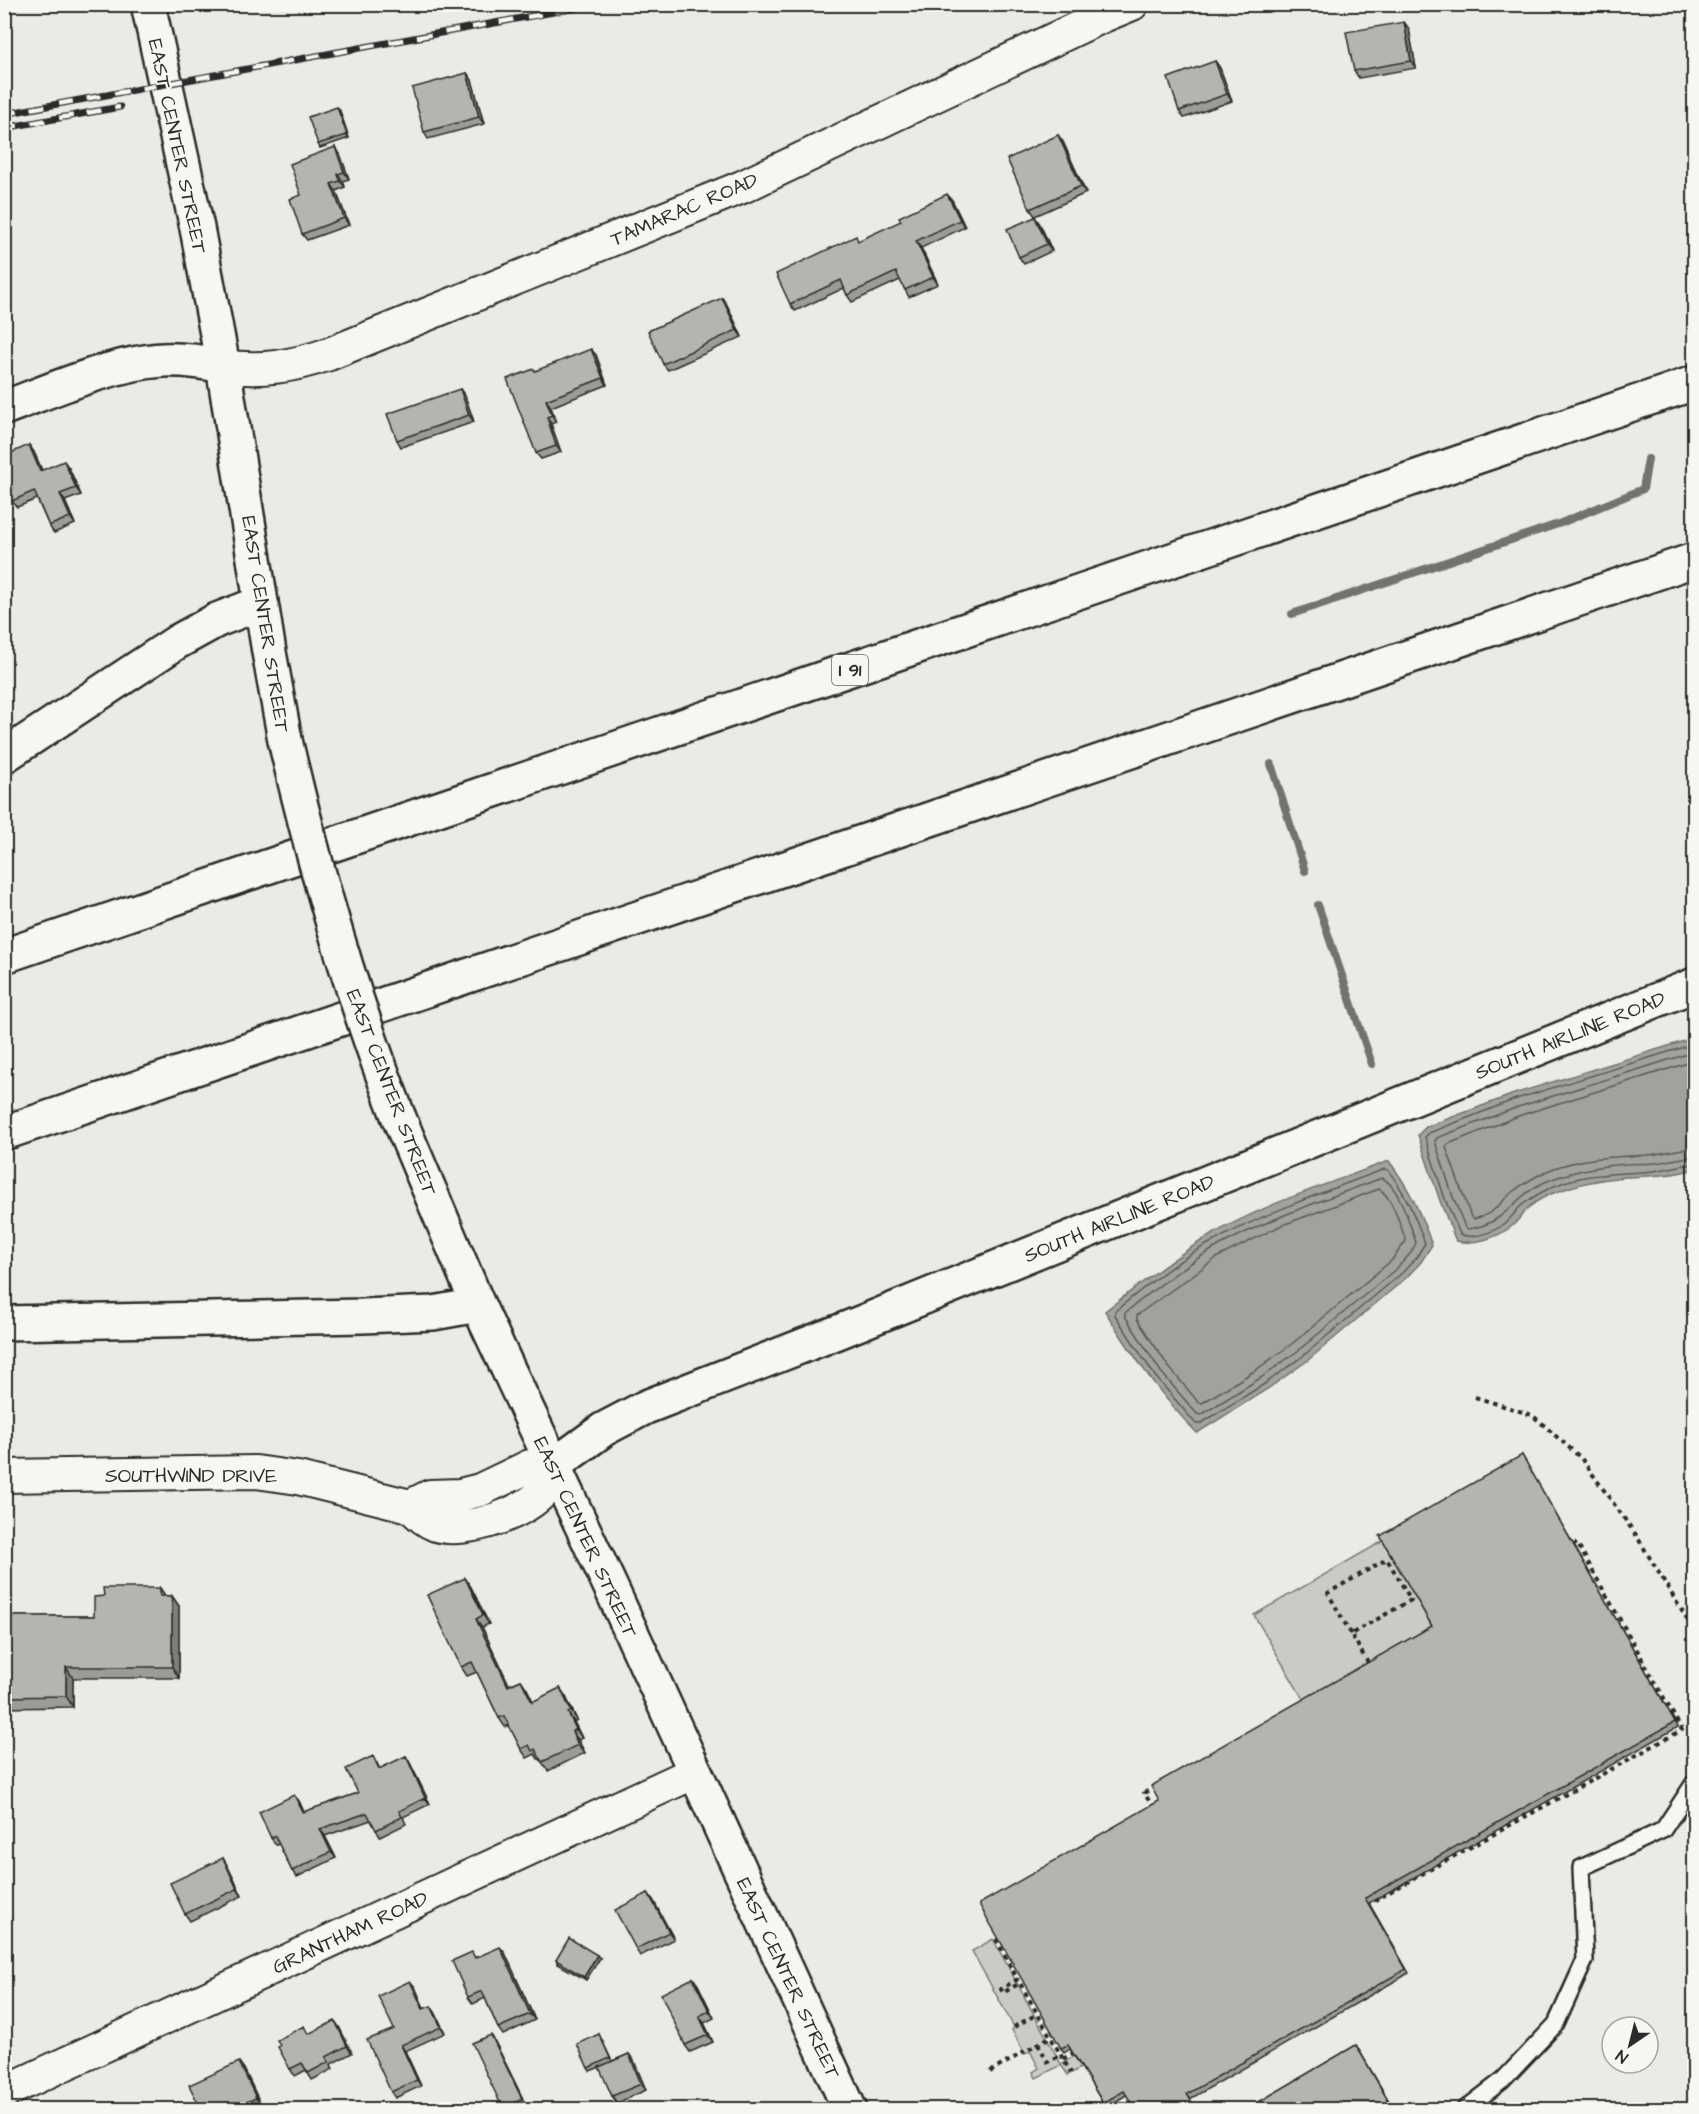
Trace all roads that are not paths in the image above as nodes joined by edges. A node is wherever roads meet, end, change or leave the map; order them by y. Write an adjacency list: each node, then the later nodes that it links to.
1 (148, 4): 3 (main road, EAST CENTER STREET)
2 (1131, 4): 3 (street, TAMARAC ROAD)
3 (223, 366): 5 (main road); 7 (main road, EAST CENTER STREET)
4 (1695, 383): 9 (main road, I 91)
5 (4, 408)
6 (1695, 560): 11 (main road)
7 (261, 603): 8 (main road); 12 (main road, EAST CENTER STREET, bridge)
8 (4, 756)
9 (4, 956)
10 (1695, 985): 14 (main road, SOUTH AIRLINE ROAD)
11 (4, 1133)
12 (478, 1305): 13 (main road); 14 (main road, EAST CENTER STREET)
13 (4, 1323)
14 (553, 1466): 15 (street, SOUTHWIND DRIVE); 16 (main road, EAST CENTER STREET)
15 (4, 1476)
16 (695, 1772): 18 (street, GRANTHAM ROAD); 19 (main road, EAST CENTER STREET)
17 (1695, 1783): 20 (lane)
18 (4, 2092)
19 (850, 2109)
20 (1464, 2109)

